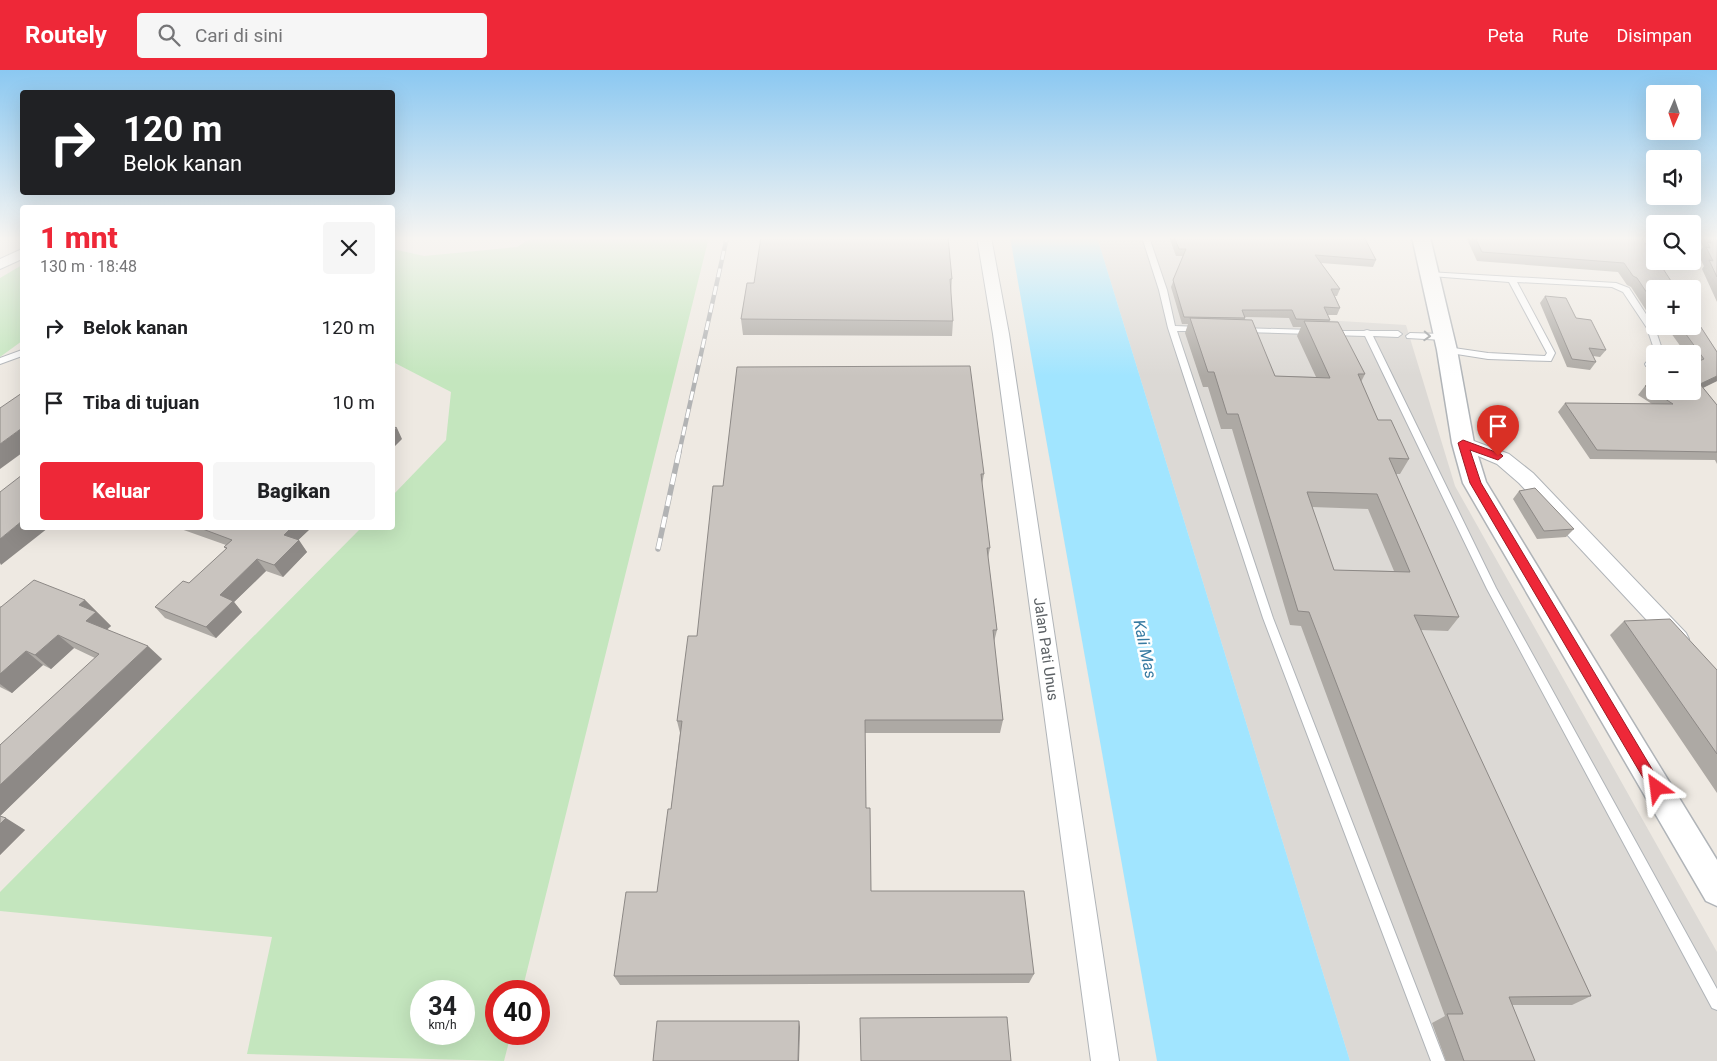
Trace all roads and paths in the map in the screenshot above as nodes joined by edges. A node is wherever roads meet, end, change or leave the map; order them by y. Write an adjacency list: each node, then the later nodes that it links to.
1 (992, 283): 20 (street, Jalan Pati Unus)
2 (1161, 283): 6 (lane)
3 (1433, 283): 12 (street)
4 (1513, 283): 12 (lane)
5 (1569, 283): 13 (lane)
6 (1172, 328): 7 (lane); 21 (lane)
7 (1212, 330)
8 (1231, 330): 9 (lane)
9 (1367, 332): 10 (lane); 19 (lane)
10 (1398, 334)
11 (1410, 336): 12 (lane, one-way to 12)
12 (1445, 344): 16 (street)
13 (1657, 345)
14 (20, 356): 15 (lane)
15 (0, 361)
16 (1463, 443): 17 (street); 18 (street)
17 (1691, 653)
18 (1717, 890)
19 (1717, 1003)
20 (1105, 1061)
21 (1438, 1061)

